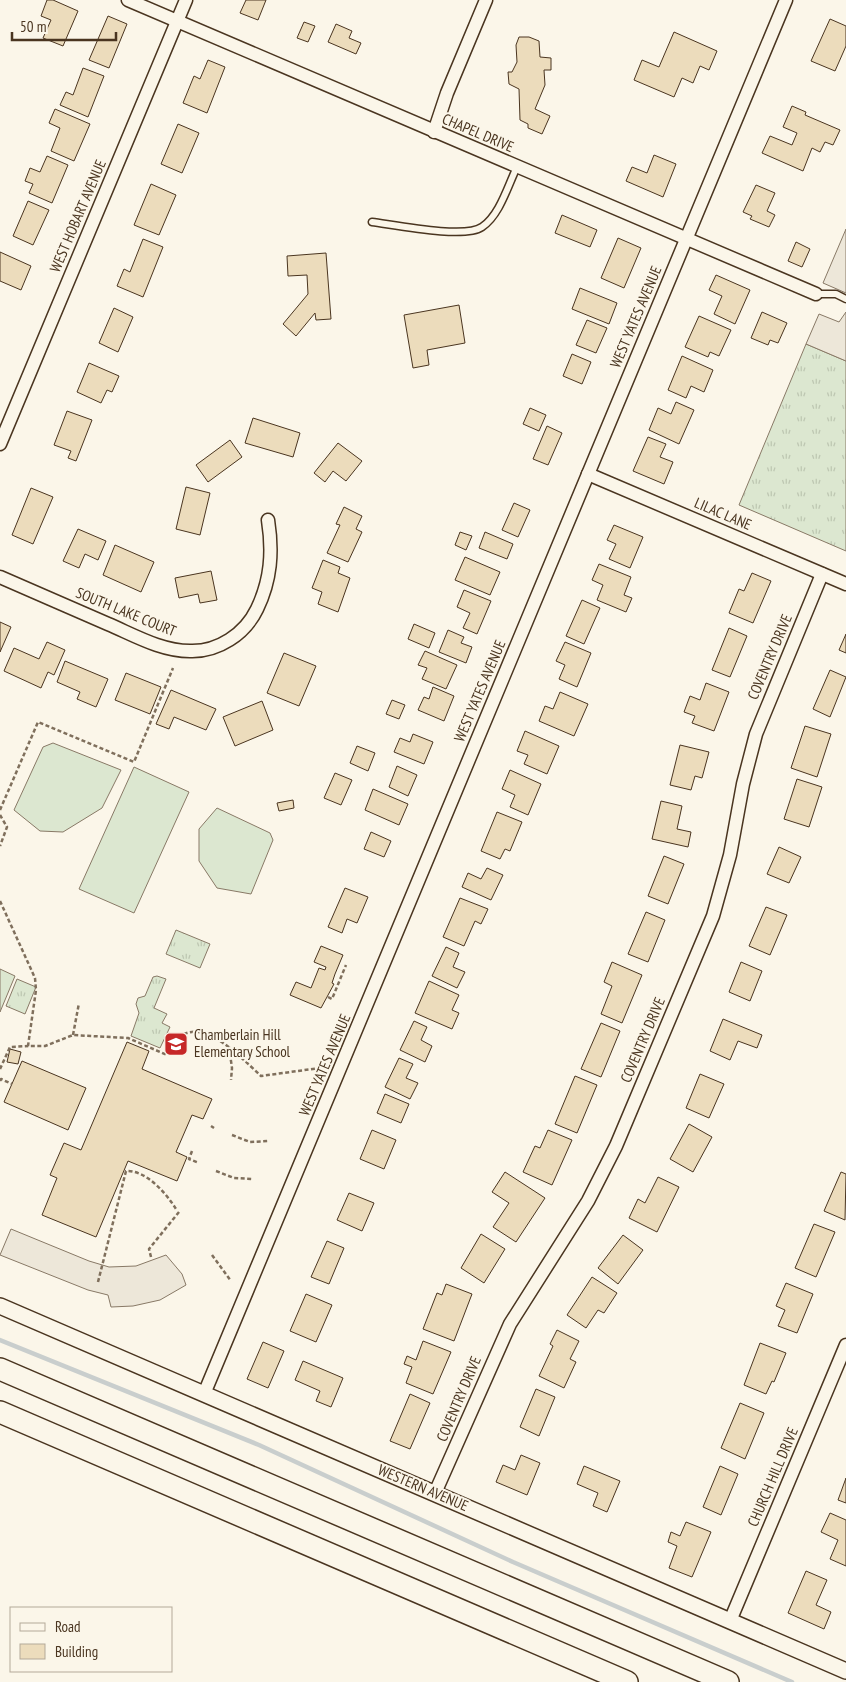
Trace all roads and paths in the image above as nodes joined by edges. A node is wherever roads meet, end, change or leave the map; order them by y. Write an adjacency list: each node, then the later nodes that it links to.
1 (128, 0): 5 (street, CHAPEL DRIVE)
2 (186, 0): 5 (street, WEST HOBART AVENUE)
3 (486, 0): 6 (street)
4 (786, 0): 9 (street, WEST YATES AVENUE)
5 (177, 22): 6 (street, CHAPEL DRIVE); 12 (street, WEST HOBART AVENUE)
6 (434, 132): 7 (street, CHAPEL DRIVE)
7 (517, 167): 8 (lane); 9 (street, CHAPEL DRIVE)
8 (372, 222)
9 (686, 239): 10 (street, CHAPEL DRIVE); 13 (street, WEST YATES AVENUE)
10 (816, 294): 11 (lane)
11 (846, 298)
12 (0, 444)
13 (588, 474): 15 (street, LILAC LANE); 47 (street, WEST YATES AVENUE)
14 (268, 520): 16 (street, SOUTH LAKE COURT)
15 (822, 574): 17 (street, LILAC LANE); 49 (street, COVENTRY DRIVE)
16 (0, 577)
17 (846, 584)
18 (173, 668): 19 (path)
19 (0, 810)
20 (0, 815): 21 (path)
21 (0, 846)
22 (0, 901): 27 (path)
23 (346, 965): 24 (path)
24 (328, 997)
25 (79, 1003): 26 (path)
26 (74, 1035): 27 (path); 28 (path)
27 (28, 1046): 30 (path)
28 (229, 1047): 29 (path); 31 (path)
29 (320, 1068)
30 (0, 1069)
31 (231, 1080)
32 (0, 1081): 33 (path)
33 (12, 1084)
34 (232, 1135): 35 (path)
35 (268, 1141)
36 (192, 1151): 37 (path)
37 (199, 1163)
38 (216, 1171): 39 (path)
39 (252, 1179)
40 (151, 1256): 43 (path)
41 (212, 1256): 42 (path)
42 (231, 1281)
43 (98, 1282)
44 (0, 1306): 47 (street, WESTERN AVENUE)
45 (846, 1345): 50 (street, CHURCH HILL DRIVE)
46 (0, 1368): 53 (highway)
47 (204, 1394): 49 (street, WESTERN AVENUE)
48 (0, 1412): 52 (highway)
49 (435, 1493): 50 (street, WESTERN AVENUE)
50 (730, 1621): 51 (street, WESTERN AVENUE)
51 (846, 1671)
52 (627, 1682)
53 (728, 1682)

